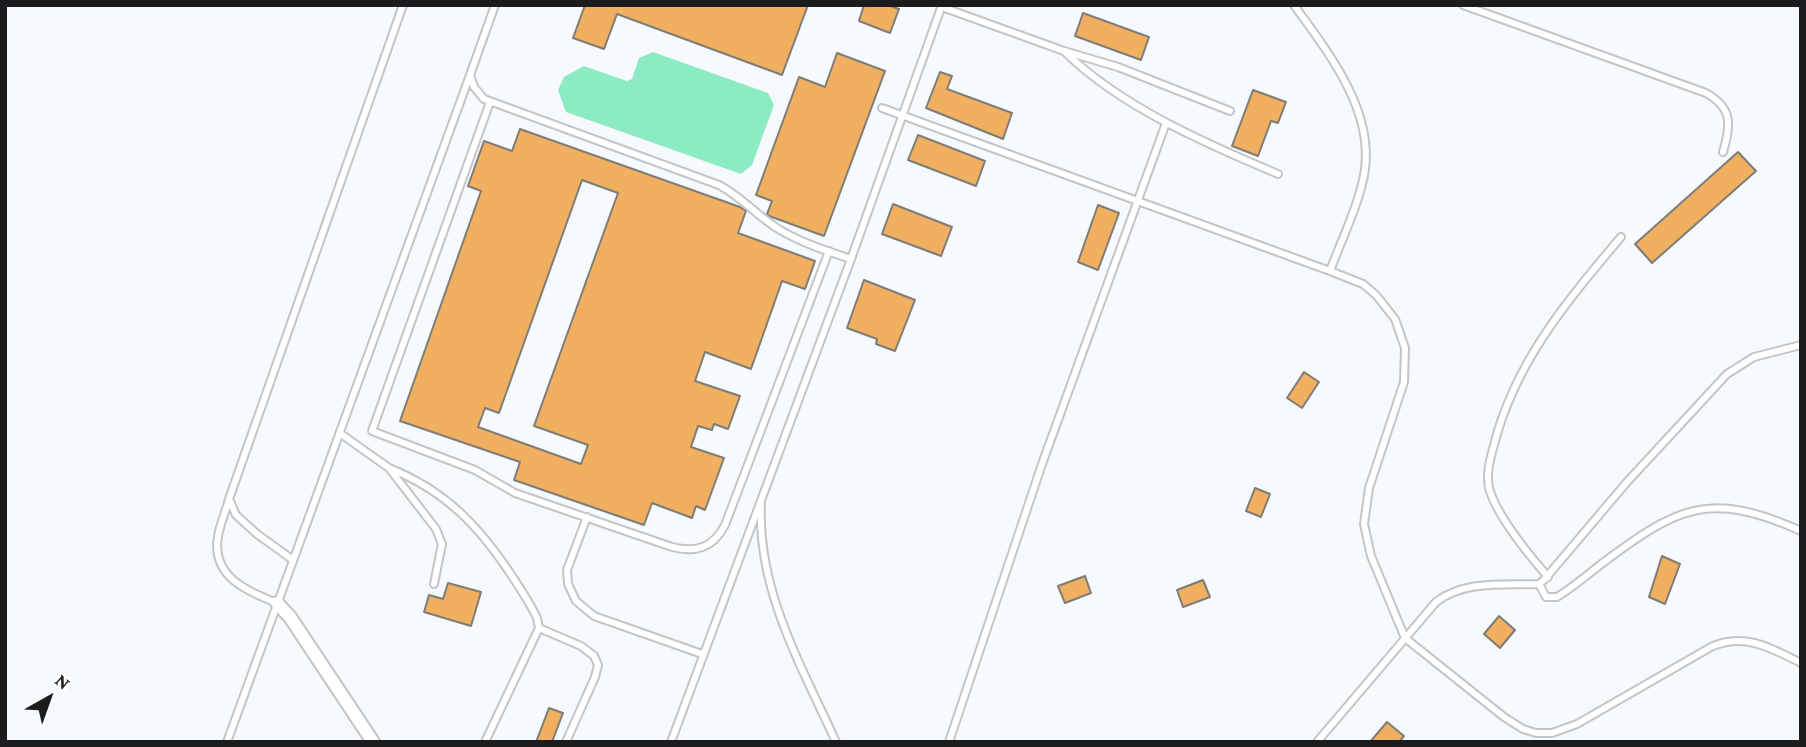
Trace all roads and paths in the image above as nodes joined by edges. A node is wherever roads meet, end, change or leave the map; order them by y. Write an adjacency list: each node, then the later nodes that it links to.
1 (403, 5): 24 (lane)
2 (495, 5): 7 (lane)
3 (1294, 5): 19 (lane)
4 (1464, 5): 13 (lane)
5 (942, 6): 6 (lane); 11 (lane)
6 (1064, 51): 10 (lane); 12 (lane)
7 (470, 75): 8 (lane); 21 (lane)
8 (490, 102): 17 (lane); 25 (lane)
9 (882, 108): 11 (lane)
10 (1230, 111)
11 (903, 117): 15 (lane); 18 (lane)
12 (1166, 122): 14 (lane); 15 (lane)
13 (1723, 152)
14 (1278, 174)
15 (1139, 203): 19 (lane); 42 (lane)
16 (1621, 237): 28 (lane)
17 (828, 251): 18 (lane); 25 (lane)
18 (851, 259): 23 (lane)
19 (1330, 271): 33 (lane)
20 (1801, 345): 28 (lane)
21 (341, 434): 22 (lane); 27 (lane)
22 (390, 468): 29 (lane); 32 (lane)
23 (761, 494): 34 (lane); 41 (lane)
24 (229, 499): 27 (lane); 31 (lane)
25 (587, 517): 34 (lane)
26 (1801, 531): 30 (lane)
27 (293, 560): 31 (lane)
28 (1548, 577): 30 (lane)
29 (434, 584)
30 (1539, 584): 33 (lane)
31 (277, 603): 36 (lane); 37 (street)
32 (539, 628): 38 (lane); 39 (lane)
33 (1405, 638): 35 (lane); 43 (lane)
34 (702, 654): 40 (lane)
35 (1801, 663)
36 (227, 742)
37 (373, 742)
38 (485, 742)
39 (566, 742)
40 (671, 742)
41 (836, 742)
42 (949, 742)
43 (1317, 742)

